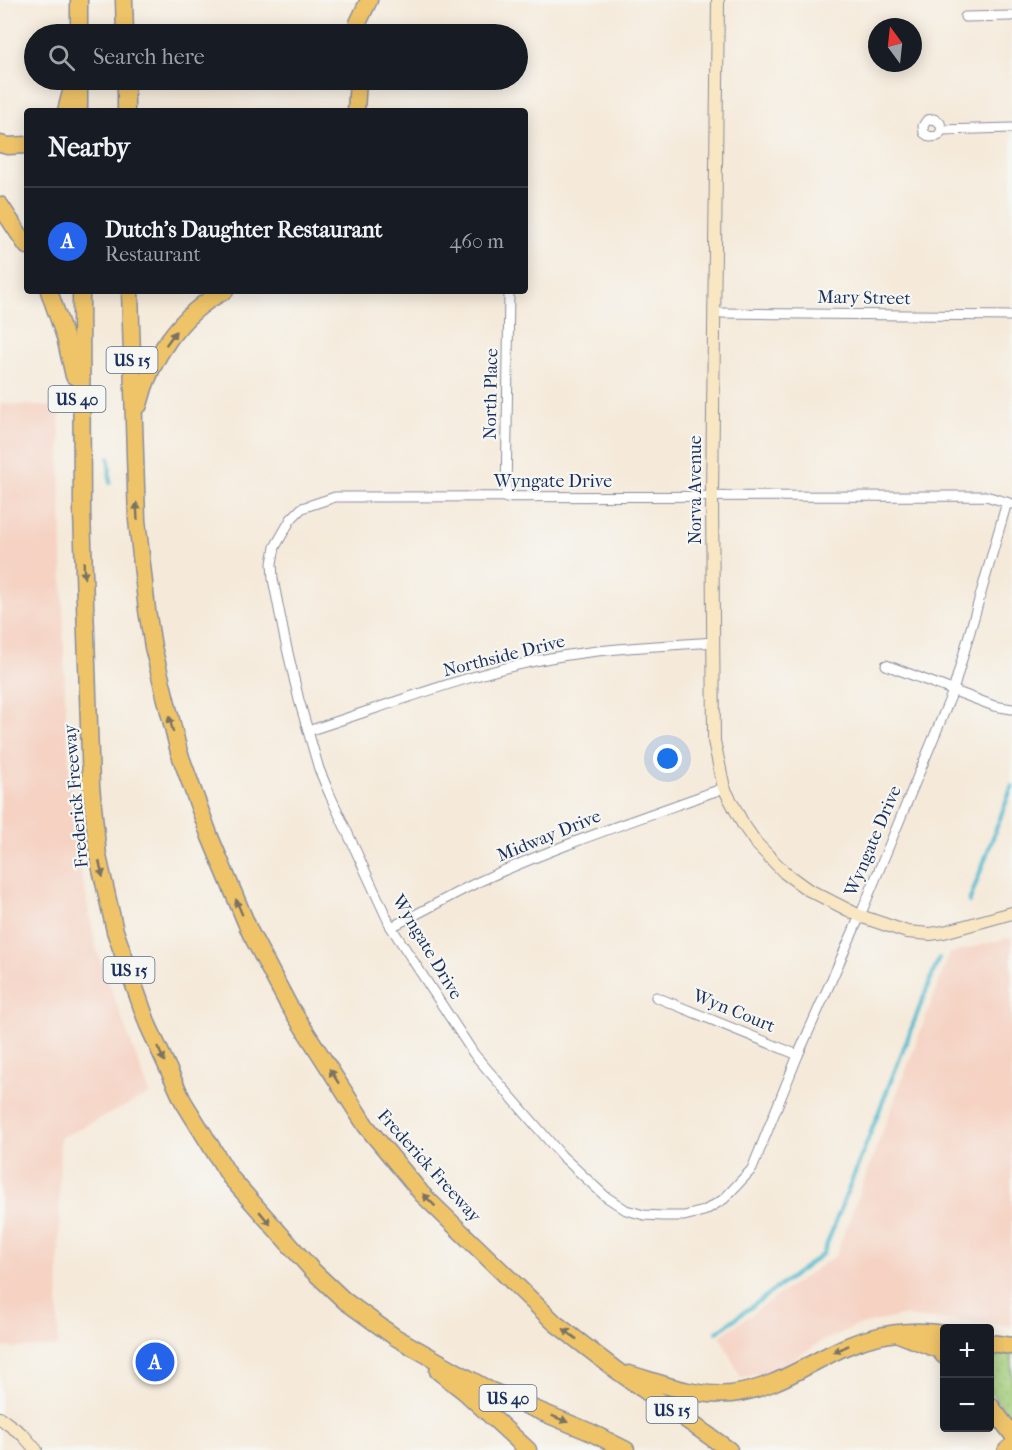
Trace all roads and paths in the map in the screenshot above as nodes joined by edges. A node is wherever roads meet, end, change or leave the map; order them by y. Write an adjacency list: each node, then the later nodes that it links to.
1 (79, 0): 7 (highway)
2 (124, 0): 8 (highway)
3 (369, 0): 9 (highway)
4 (718, 0): 29 (street, Norva Avenue)
5 (1012, 16): 6 (street)
6 (965, 17)
7 (79, 24)
8 (125, 24)
9 (359, 24)
10 (71, 90): 14 (highway)
11 (79, 90): 15 (highway)
12 (126, 90): 16 (highway)
13 (357, 90): 17 (highway)
14 (67, 108)
15 (79, 108)
16 (126, 108)
17 (356, 108)
18 (1012, 128): 19 (street)
19 (942, 130)
20 (0, 144): 21 (highway)
21 (24, 145)
22 (0, 205): 23 (highway)
23 (24, 241)
24 (50, 294): 35 (highway, US 40)
25 (81, 294): 35 (highway, Frederick Freeway / US 15)
26 (130, 294): 31 (highway, Frederick Freeway / US 15)
27 (219, 294): 31 (highway, one-way to 27)
28 (509, 294): 33 (street, North Place)
29 (715, 313): 30 (street, Mary Street); 32 (street, Norva Avenue)
30 (1012, 316)
31 (134, 430): 53 (highway, Frederick Freeway / US 15, one-way to 31)
32 (712, 496): 33 (street, Wyngate Drive); 34 (street, Wyngate Drive); 36 (street, Norva Avenue)
33 (506, 498): 40 (street, Wyngate Drive)
34 (1010, 503): 38 (street, Wyngate Drive)
35 (82, 512): 49 (highway, Frederick Freeway / US 15, one-way to 49)
36 (714, 642): 40 (street, Northside Drive); 41 (street, Norva Avenue)
37 (886, 665): 38 (street)
38 (953, 691): 39 (street); 43 (street, Wyngate Drive)
39 (1012, 709)
40 (308, 731): 44 (street, Wyngate Drive)
41 (724, 788): 43 (street, Norva Avenue); 44 (street, Midway Drive)
42 (1012, 913): 43 (street, Norva Avenue)
43 (860, 916): 46 (street, Wyngate Drive)
44 (391, 927): 46 (street, Wyngate Drive)
45 (656, 997): 46 (street, Wyn Court)
46 (798, 1055)
47 (940, 1333): 48 (highway)
48 (897, 1334): 52 (highway); 53 (highway, one-way to 53)
49 (395, 1337): 59 (highway, US 15); 60 (highway, Frederick Freeway / US 40, one-way to 60)
50 (994, 1344): 51 (highway)
51 (1012, 1346)
52 (940, 1351)
53 (616, 1370): 61 (highway, Frederick Freeway / US 15)
54 (994, 1410): 56 (highway)
55 (0, 1418): 58 (street)
56 (1012, 1434)
57 (1012, 1444): 62 (main road)
58 (36, 1450)
59 (528, 1450)
60 (626, 1450)
61 (729, 1450)
62 (1005, 1450)

